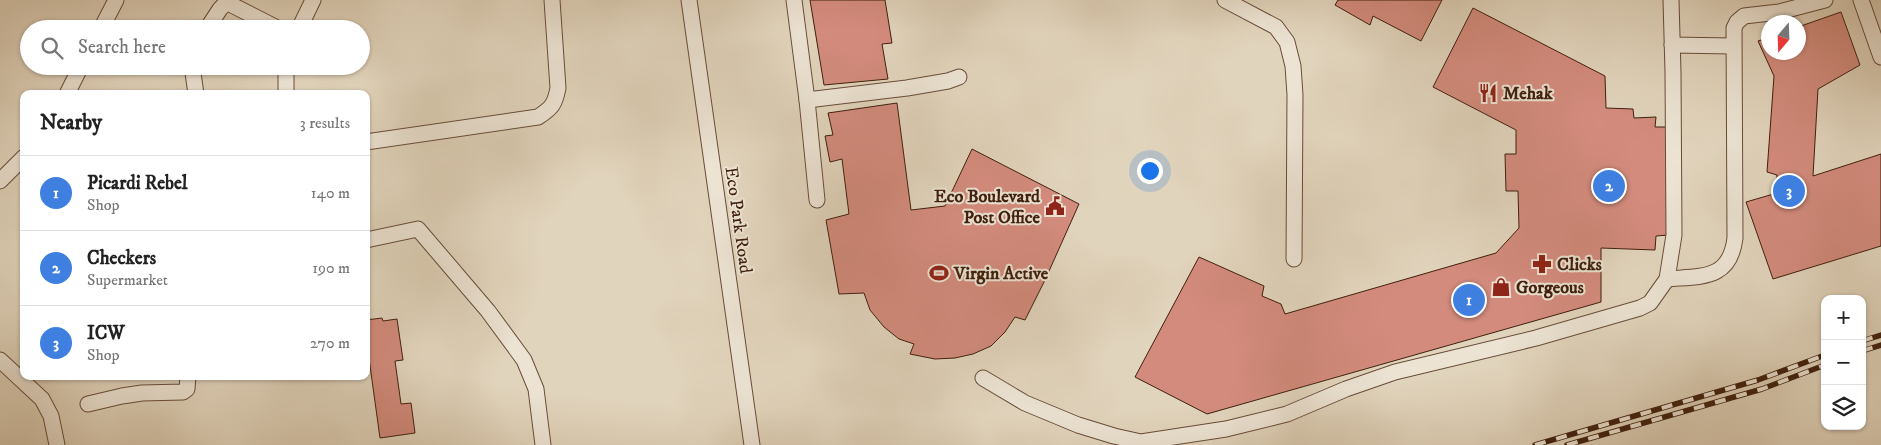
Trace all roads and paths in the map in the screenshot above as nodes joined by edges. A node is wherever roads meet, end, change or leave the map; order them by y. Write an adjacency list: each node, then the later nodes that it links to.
1 (116, 0): 10 (street)
2 (313, 0): 13 (street)
3 (552, 0): 25 (street)
4 (689, 0): 40 (street, Eco Park Road)
5 (794, 0): 24 (street)
6 (1225, 0): 30 (street)
7 (1671, 0): 14 (street)
8 (1826, 0): 15 (street)
9 (1861, 0): 16 (street)
10 (106, 20)
11 (213, 20): 12 (street)
12 (261, 20)
13 (303, 20)
14 (1672, 45): 15 (street); 31 (street)
15 (1732, 46): 31 (street)
16 (1881, 57)
17 (76, 75): 21 (street)
18 (193, 75): 22 (street)
19 (286, 75): 23 (street)
20 (959, 77): 24 (street)
21 (69, 90)
22 (195, 90)
23 (286, 90)
24 (808, 100): 28 (street)
25 (370, 141)
26 (20, 162): 27 (street)
27 (0, 181)
28 (817, 200)
29 (370, 239): 39 (street)
30 (1294, 259)
31 (1668, 278): 34 (street)
32 (0, 360): 33 (street)
33 (20, 378)
34 (983, 378)
35 (22, 380): 38 (street)
36 (188, 380): 37 (street)
37 (88, 404)
38 (57, 445)
39 (543, 445)
40 (752, 445)

